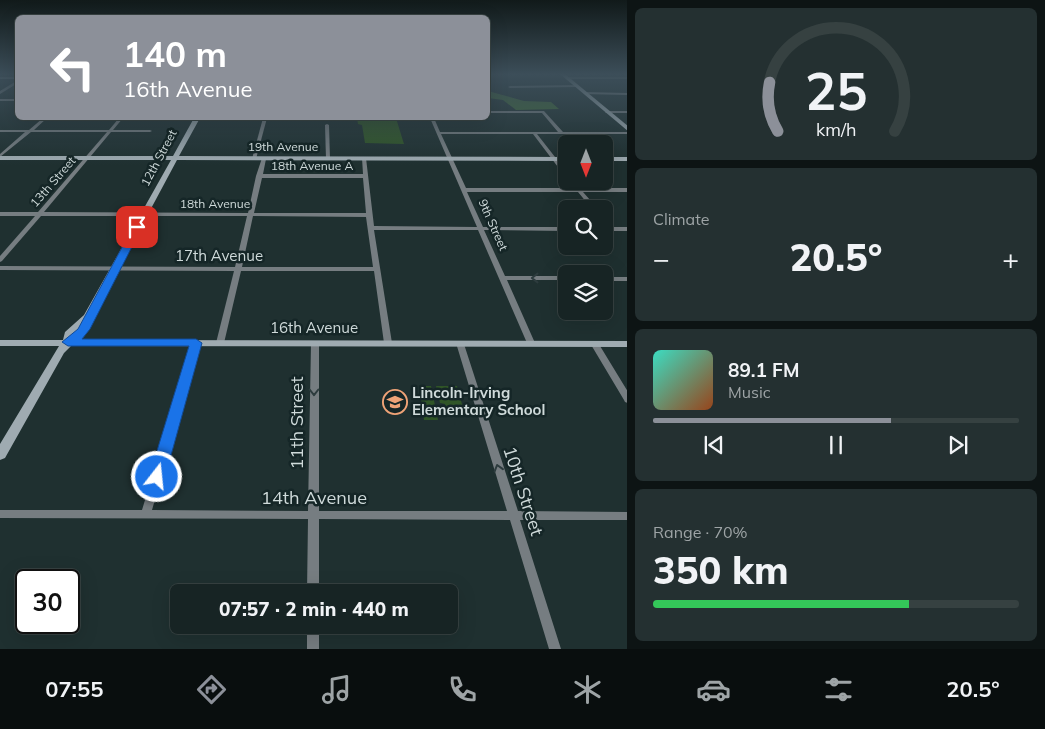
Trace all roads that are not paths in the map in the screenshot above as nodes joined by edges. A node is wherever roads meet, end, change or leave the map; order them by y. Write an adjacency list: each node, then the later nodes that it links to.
1 (598, 104): 3 (street)
2 (490, 112): 19 (street)
3 (607, 112): 4 (street); 11 (street)
4 (627, 112)
5 (43, 120): 13 (street)
6 (119, 120): 14 (street, 13th Street)
7 (196, 120): 23 (street, 12th Street)
8 (264, 120): 24 (street)
9 (433, 120): 17 (street, 9th Street)
10 (327, 125): 26 (street)
11 (627, 130)
12 (0, 131): 13 (street)
13 (29, 131): 14 (street); 20 (street)
14 (110, 131): 15 (street); 22 (street, 13th Street)
15 (150, 131)
16 (627, 131): 19 (street)
17 (439, 133): 18 (street); 27 (street, 9th Street)
18 (534, 133): 19 (street); 28 (street)
19 (562, 133)
20 (0, 157): 22 (street, 19th Avenue)
21 (364, 158): 26 (street, 19th Avenue); 27 (street, 19th Avenue); 33 (street)
22 (86, 159): 23 (street, 19th Avenue); 41 (street, 13th Street)
23 (175, 159): 24 (street, 19th Avenue); 42 (street, 12th Street)
24 (254, 159): 25 (street, 19th Avenue)
25 (264, 159): 26 (street, 19th Avenue); 32 (street)
26 (328, 159)
27 (450, 159): 28 (street, 19th Avenue); 34 (street, 9th Street)
28 (555, 159): 31 (street)
29 (613, 159): 30 (street)
30 (627, 159)
31 (558, 163)
32 (260, 176): 33 (street, 18th Avenue A); 43 (street)
33 (365, 176): 44 (street)
34 (464, 190): 35 (street); 46 (street, 9th Street)
35 (558, 190)
36 (580, 190): 39 (street)
37 (613, 190): 38 (street)
38 (627, 190)
39 (588, 200)
40 (0, 214): 41 (street, 18th Avenue)
41 (37, 214): 42 (street, 18th Avenue); 50 (street, 13th Street)
42 (144, 215): 43 (street, 18th Avenue); 52 (street, 12th Street)
43 (250, 215): 44 (street, 18th Avenue); 53 (street)
44 (369, 215): 45 (street)
45 (372, 228): 46 (street); 54 (street)
46 (481, 229): 47 (street); 55 (street, 9th Street)
47 (558, 229)
48 (613, 229): 49 (street)
49 (627, 229)
50 (0, 260)
51 (0, 268): 52 (street, 17th Avenue)
52 (114, 268): 53 (street, 17th Avenue); 59 (street, 12th Street)
53 (238, 269): 54 (street, 17th Avenue); 62 (street)
54 (378, 269): 64 (street)
55 (503, 278): 56 (street, one-way to 55); 66 (street, 9th Street)
56 (558, 278)
57 (613, 279): 58 (street)
58 (627, 279)
59 (68, 342): 60 (street, 16th Avenue); 61 (street, 16th Avenue); 70 (street, 12th Street)
60 (0, 343)
61 (196, 343): 62 (street, 16th Avenue); 72 (street)
62 (220, 343): 63 (street, 16th Avenue)
63 (315, 343): 64 (street, 16th Avenue); 73 (street, 11th Street, one-way to 73)
64 (388, 343): 65 (street, 16th Avenue)
65 (460, 343): 66 (street, 16th Avenue); 74 (street, 10th Street, one-way to 65)
66 (531, 344): 67 (street, 16th Avenue)
67 (594, 344): 68 (street, 16th Avenue); 69 (street)
68 (627, 344)
69 (627, 398)
70 (0, 455)
71 (0, 514): 72 (street, 14th Avenue)
72 (146, 514): 73 (street, 14th Avenue)
73 (314, 515): 74 (street, 14th Avenue); 76 (street, 11th Street)
74 (512, 515): 75 (street, 14th Avenue); 79 (street, 10th Street)
75 (627, 516)
76 (314, 584)
77 (313, 634): 78 (street)
78 (313, 649)
79 (555, 649)

